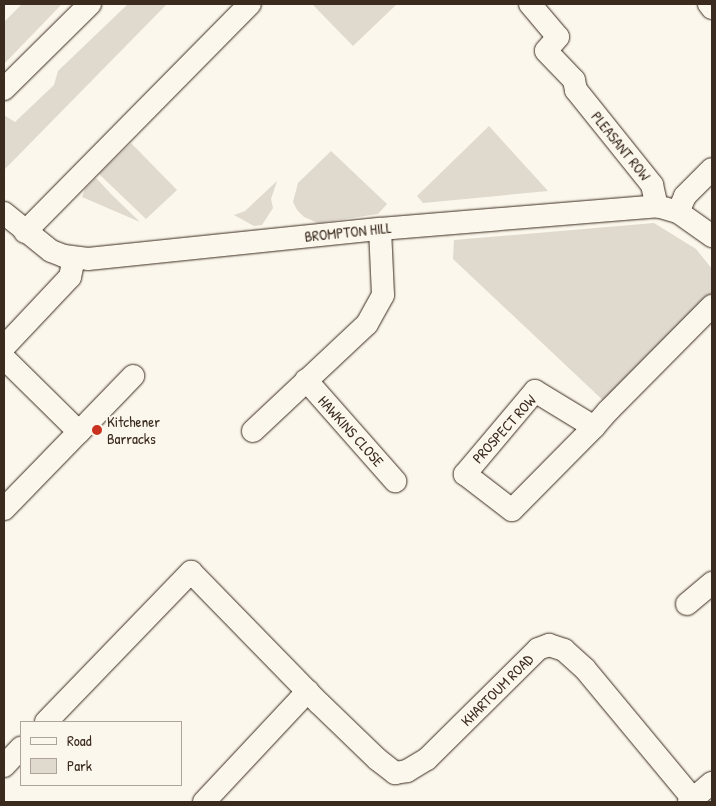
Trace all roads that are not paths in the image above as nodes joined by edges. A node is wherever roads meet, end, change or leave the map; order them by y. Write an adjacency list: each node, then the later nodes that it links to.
1 (90, 4): 6 (street)
2 (250, 4): 11 (street)
3 (530, 4): 8 (street, PLEASANT ROW)
4 (709, 4): 5 (street)
5 (712, 8)
6 (4, 89)
7 (712, 169): 8 (street)
8 (668, 209): 10 (street, BROMPTON HILL); 12 (street)
9 (4, 213): 11 (street, BROMPTON HILL)
10 (380, 229): 13 (street, BROMPTON HILL); 18 (street)
11 (26, 232): 13 (street, BROMPTON HILL)
12 (712, 236)
13 (74, 258): 15 (street)
14 (712, 306): 19 (street, PROSPECT ROW)
15 (4, 347)
16 (4, 358): 21 (street)
17 (133, 376): 21 (street)
18 (306, 380): 20 (street); 22 (street, HAWKINS CLOSE)
19 (594, 427): 19 (street, PROSPECT ROW)
20 (253, 431)
21 (79, 432): 23 (street)
22 (395, 481)
23 (4, 509)
24 (712, 583): 25 (street)
25 (687, 604)
26 (308, 691): 27 (street, KHARTOUM ROAD); 31 (street, KHARTOUM ROAD); 32 (street)
27 (47, 721)
28 (20, 749): 29 (street)
29 (4, 766)
30 (712, 783): 31 (street)
31 (691, 801)
32 (204, 802)

